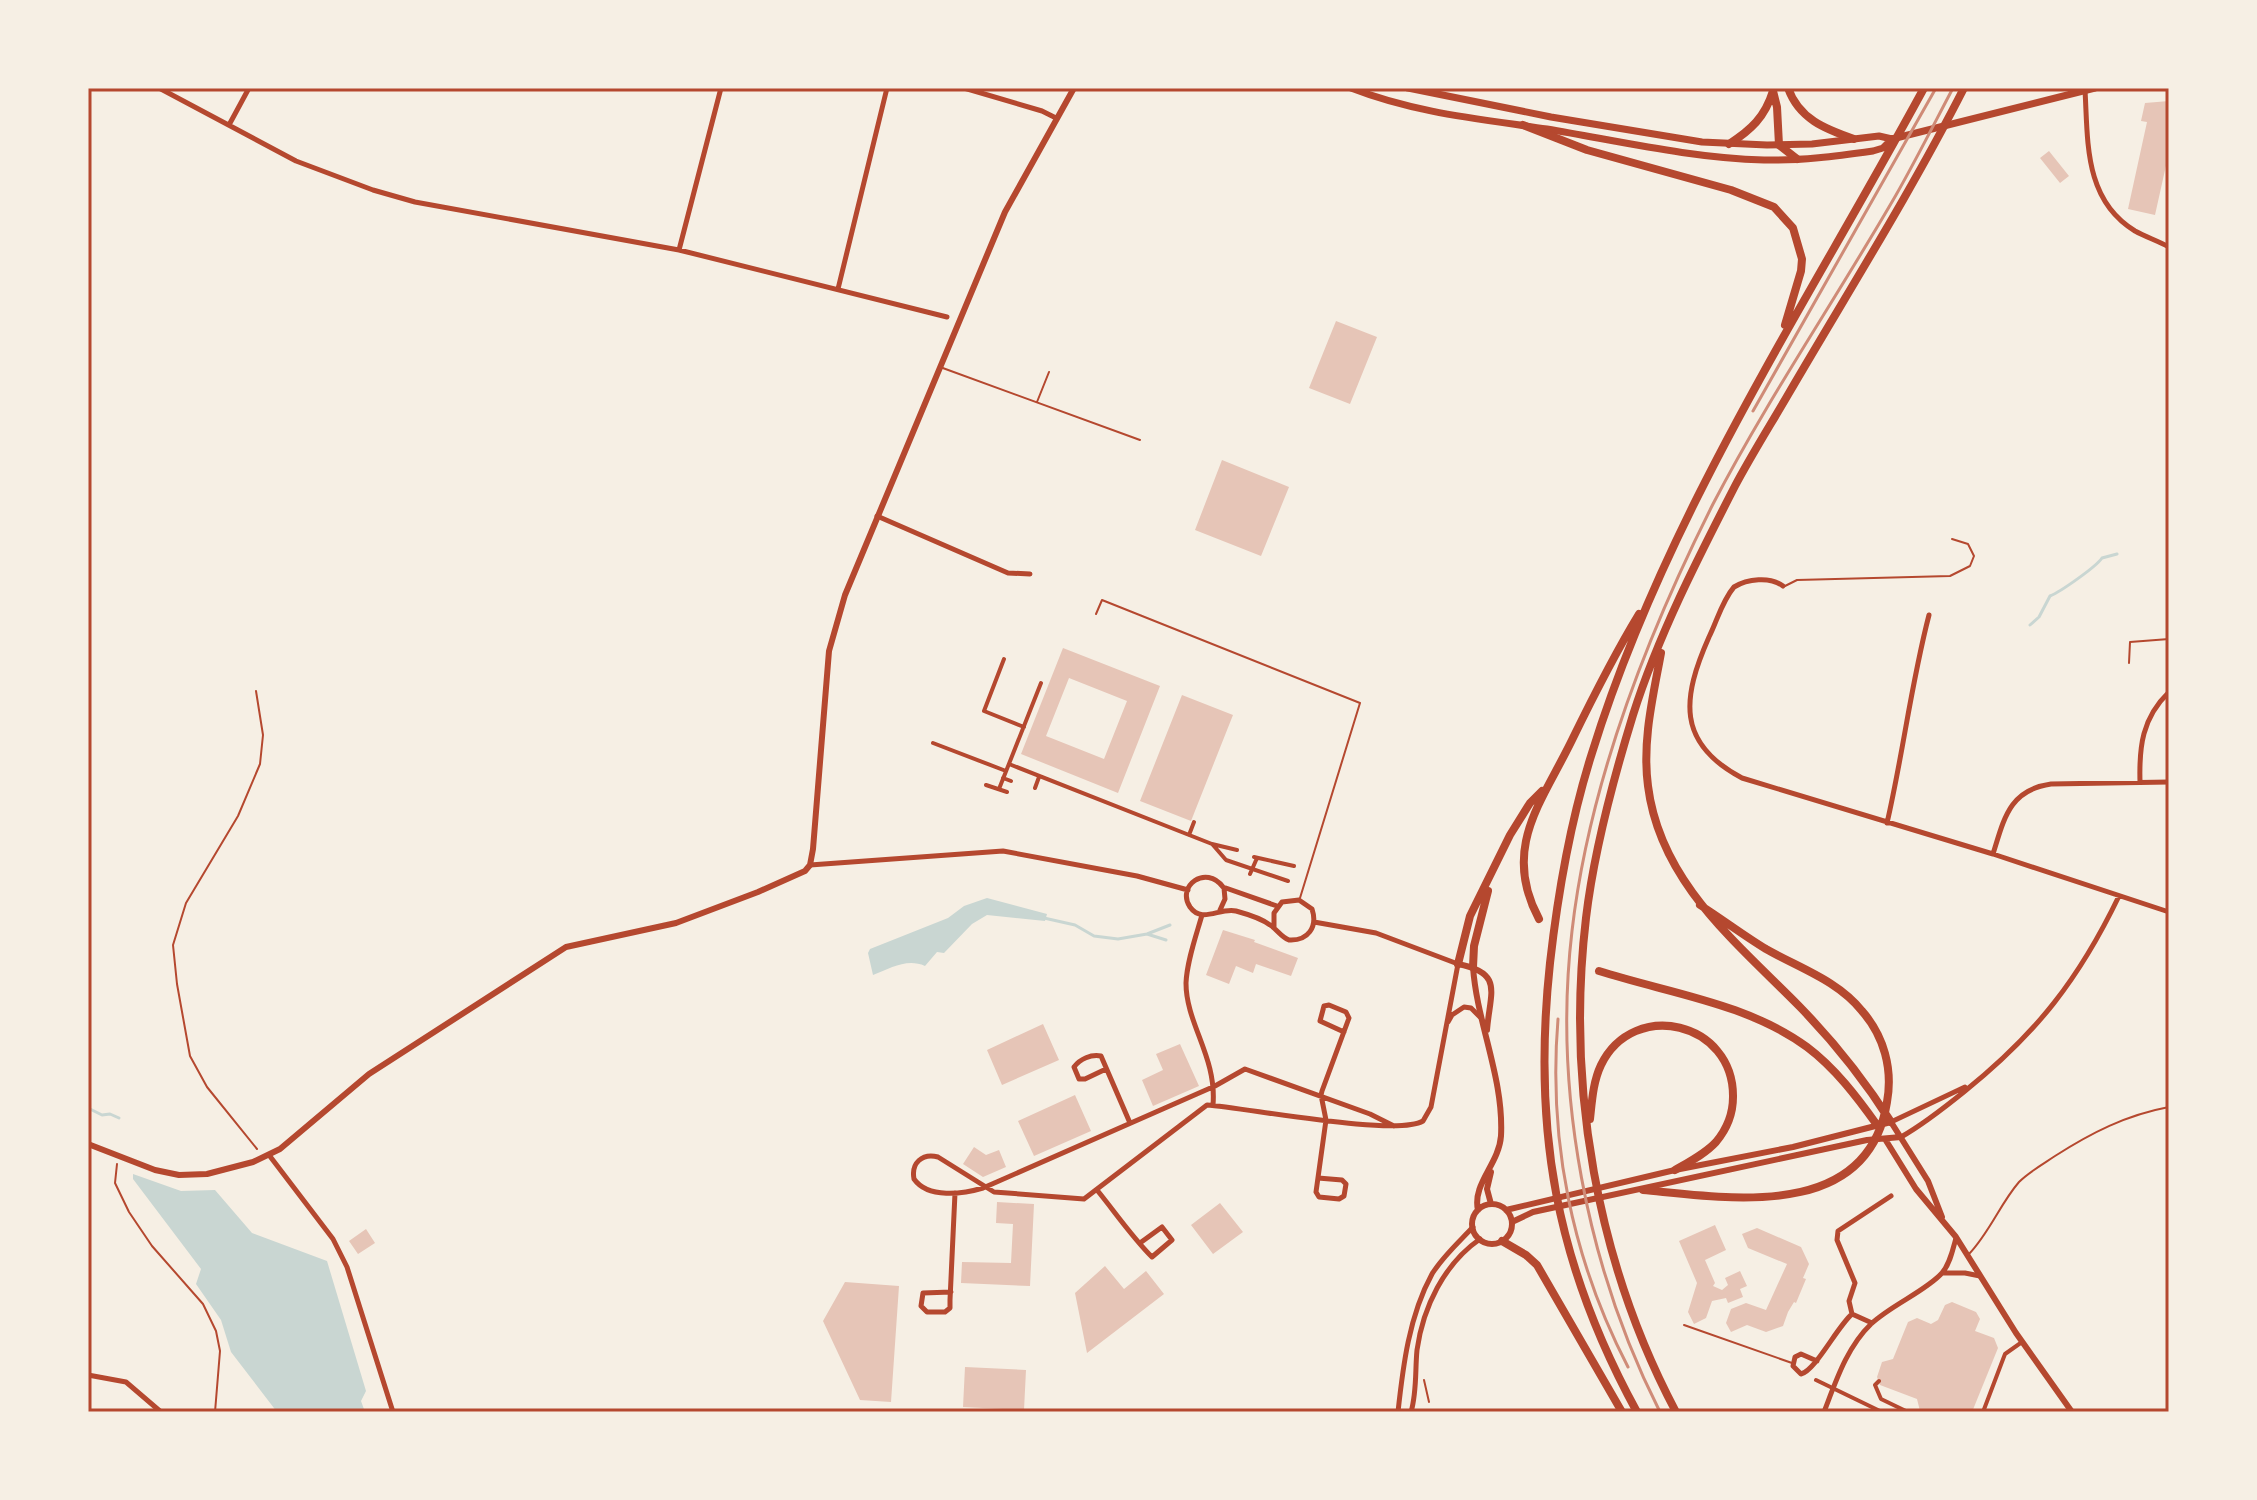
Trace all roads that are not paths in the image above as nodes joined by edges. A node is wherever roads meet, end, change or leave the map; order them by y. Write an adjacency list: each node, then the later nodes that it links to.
1 (159, 88): 19 (street)
2 (249, 88): 19 (street)
3 (721, 88): 27 (street)
4 (887, 88): 28 (street)
5 (964, 88): 16 (street)
6 (1074, 88): 18 (street)
7 (1351, 88): 20 (main road)
8 (1408, 88): 23 (main road)
9 (1788, 88): 21 (highway)
10 (1915, 88): 17 (highway)
11 (1924, 88): 17 (highway)
12 (1964, 88): 42 (highway)
13 (2095, 88): 15 (main road)
14 (1773, 89): 23 (highway); 24 (highway)
15 (2085, 90): 22 (main road); 26 (street)
16 (985, 91): 18 (street)
17 (1916, 103): 30 (highway)
18 (1056, 118): 31 (street)
19 (229, 125): 27 (street)
20 (1523, 125): 25 (main road); 30 (highway)
21 (1854, 139): 22 (main road); 24 (main road)
22 (1892, 139): 25 (main road)
23 (1729, 144): 24 (main road)
24 (1779, 145): 25 (highway)
25 (1797, 159)
26 (2169, 247)
27 (679, 250): 28 (street)
28 (838, 289): 29 (street)
29 (947, 317)
30 (1782, 337): 38 (highway)
31 (939, 367): 33 (lane); 35 (street)
32 (1049, 372): 33 (lane)
33 (1036, 403): 34 (lane)
34 (1140, 440)
35 (877, 516): 37 (street); 68 (street)
36 (1952, 539): 39 (lane)
37 (1030, 574)
38 (1657, 584): 57 (highway); 146 (highway)
39 (1783, 586): 63 (street)
40 (1096, 614): 76 (lane)
41 (1929, 615): 63 (street)
42 (1664, 636): 77 (highway); 103 (highway)
43 (2169, 639): 45 (lane)
44 (1004, 659): 48 (street)
45 (2129, 663)
46 (1041, 683): 48 (street)
47 (2169, 692): 56 (street)
48 (1024, 727): 50 (street)
49 (933, 743): 51 (street)
50 (1009, 764): 51 (street); 52 (street)
51 (1006, 771): 53 (street)
52 (1039, 777): 59 (street); 64 (street)
53 (1003, 778): 54 (street); 60 (street)
54 (1011, 781)
55 (2169, 782): 56 (street)
56 (2140, 783): 67 (street)
57 (1548, 784): 71 (highway); 82 (highway)
58 (986, 785): 60 (street)
59 (1035, 788)
60 (999, 789): 61 (street)
61 (1007, 792)
62 (1194, 822): 64 (street)
63 (1887, 823): 67 (street)
64 (1189, 835): 65 (street)
65 (1212, 844): 66 (street); 70 (street)
66 (1237, 850)
67 (1993, 854): 75 (street)
68 (810, 865): 74 (street); 107 (street)
69 (1294, 866): 70 (street)
70 (1251, 872): 72 (street)
71 (1493, 874): 85 (highway); 86 (highway)
72 (1288, 881)
73 (1223, 887): 74 (street); 78 (street); 79 (street)
74 (1188, 890): 81 (street)
75 (2119, 896): 80 (street); 93 (street)
76 (1299, 900): 78 (street); 83 (street)
77 (1700, 905): 99 (highway); 113 (highway)
78 (1277, 906): 84 (street)
79 (1220, 910): 81 (street); 84 (street)
80 (2169, 912)
81 (1202, 915): 94 (street)
82 (1539, 919)
83 (1314, 922): 84 (street); 85 (street)
84 (1274, 927)
85 (1458, 964): 86 (street); 89 (street)
86 (1473, 967): 88 (street); 91 (street)
87 (1599, 971): 101 (highway)
88 (1481, 1019): 89 (street); 91 (street)
89 (1446, 1026): 102 (street)
90 (1344, 1032): 90 (street); 95 (street)
91 (1487, 1033): 108 (street)
92 (1106, 1069): 92 (street); 100 (street)
93 (1977, 1081): 99 (street); 104 (street)
94 (1215, 1086): 95 (street); 96 (street); 100 (street)
95 (1321, 1095): 98 (street); 102 (street)
96 (1213, 1105): 98 (street); 112 (street)
97 (2169, 1107): 126 (lane)
98 (1326, 1120): 102 (street); 110 (street)
99 (1891, 1122): 101 (street); 104 (street)
100 (1130, 1123): 111 (street)
101 (1877, 1125): 105 (street); 109 (street)
102 (1394, 1126)
103 (1588, 1136): 109 (highway); 147 (highway)
104 (1901, 1137): 105 (street); 119 (street)
105 (1885, 1139): 113 (street); 119 (street)
106 (88, 1144): 107 (street)
107 (269, 1155): 143 (street)
108 (1492, 1168): 116 (street); 117 (street)
109 (1675, 1170): 118 (street)
110 (1318, 1178): 110 (street)
111 (983, 1188): 112 (street); 114 (street); 114 (street)
112 (1097, 1190): 125 (street)
113 (1643, 1190): 120 (street)
114 (955, 1193): 129 (street)
115 (1891, 1196): 130 (street)
116 (1491, 1204): 117 (street); 118 (street)
117 (1478, 1210): 121 (street)
118 (1506, 1210): 120 (street)
119 (1942, 1217): 122 (street)
120 (1512, 1222): 124 (street)
121 (1473, 1227): 123 (street); 141 (street)
122 (1956, 1237): 126 (street); 127 (street)
123 (1480, 1239): 124 (street); 144 (street)
124 (1502, 1241): 145 (highway)
125 (1140, 1243): 125 (street)
126 (1968, 1255): 128 (street)
127 (1943, 1273): 128 (street); 131 (street)
128 (1980, 1276): 133 (street)
129 (951, 1292): 129 (street)
130 (1852, 1314): 131 (street); 134 (street)
131 (1872, 1323): 148 (street)
132 (1684, 1325): 135 (lane)
133 (2022, 1342): 150 (street); 151 (street)
134 (1817, 1361): 135 (street); 135 (street)
135 (1793, 1363)
136 (88, 1375): 142 (street)
137 (1817, 1380): 140 (street)
138 (1879, 1381): 139 (street)
139 (1881, 1399): 140 (street); 149 (street)
140 (1877, 1409)
141 (1398, 1411): 144 (street)
142 (161, 1412)
143 (393, 1412)
144 (1411, 1412)
145 (1622, 1412)
146 (1637, 1412)
147 (1676, 1412)
148 (1824, 1412)
149 (1908, 1412)
150 (1983, 1412)
151 (2072, 1412)

